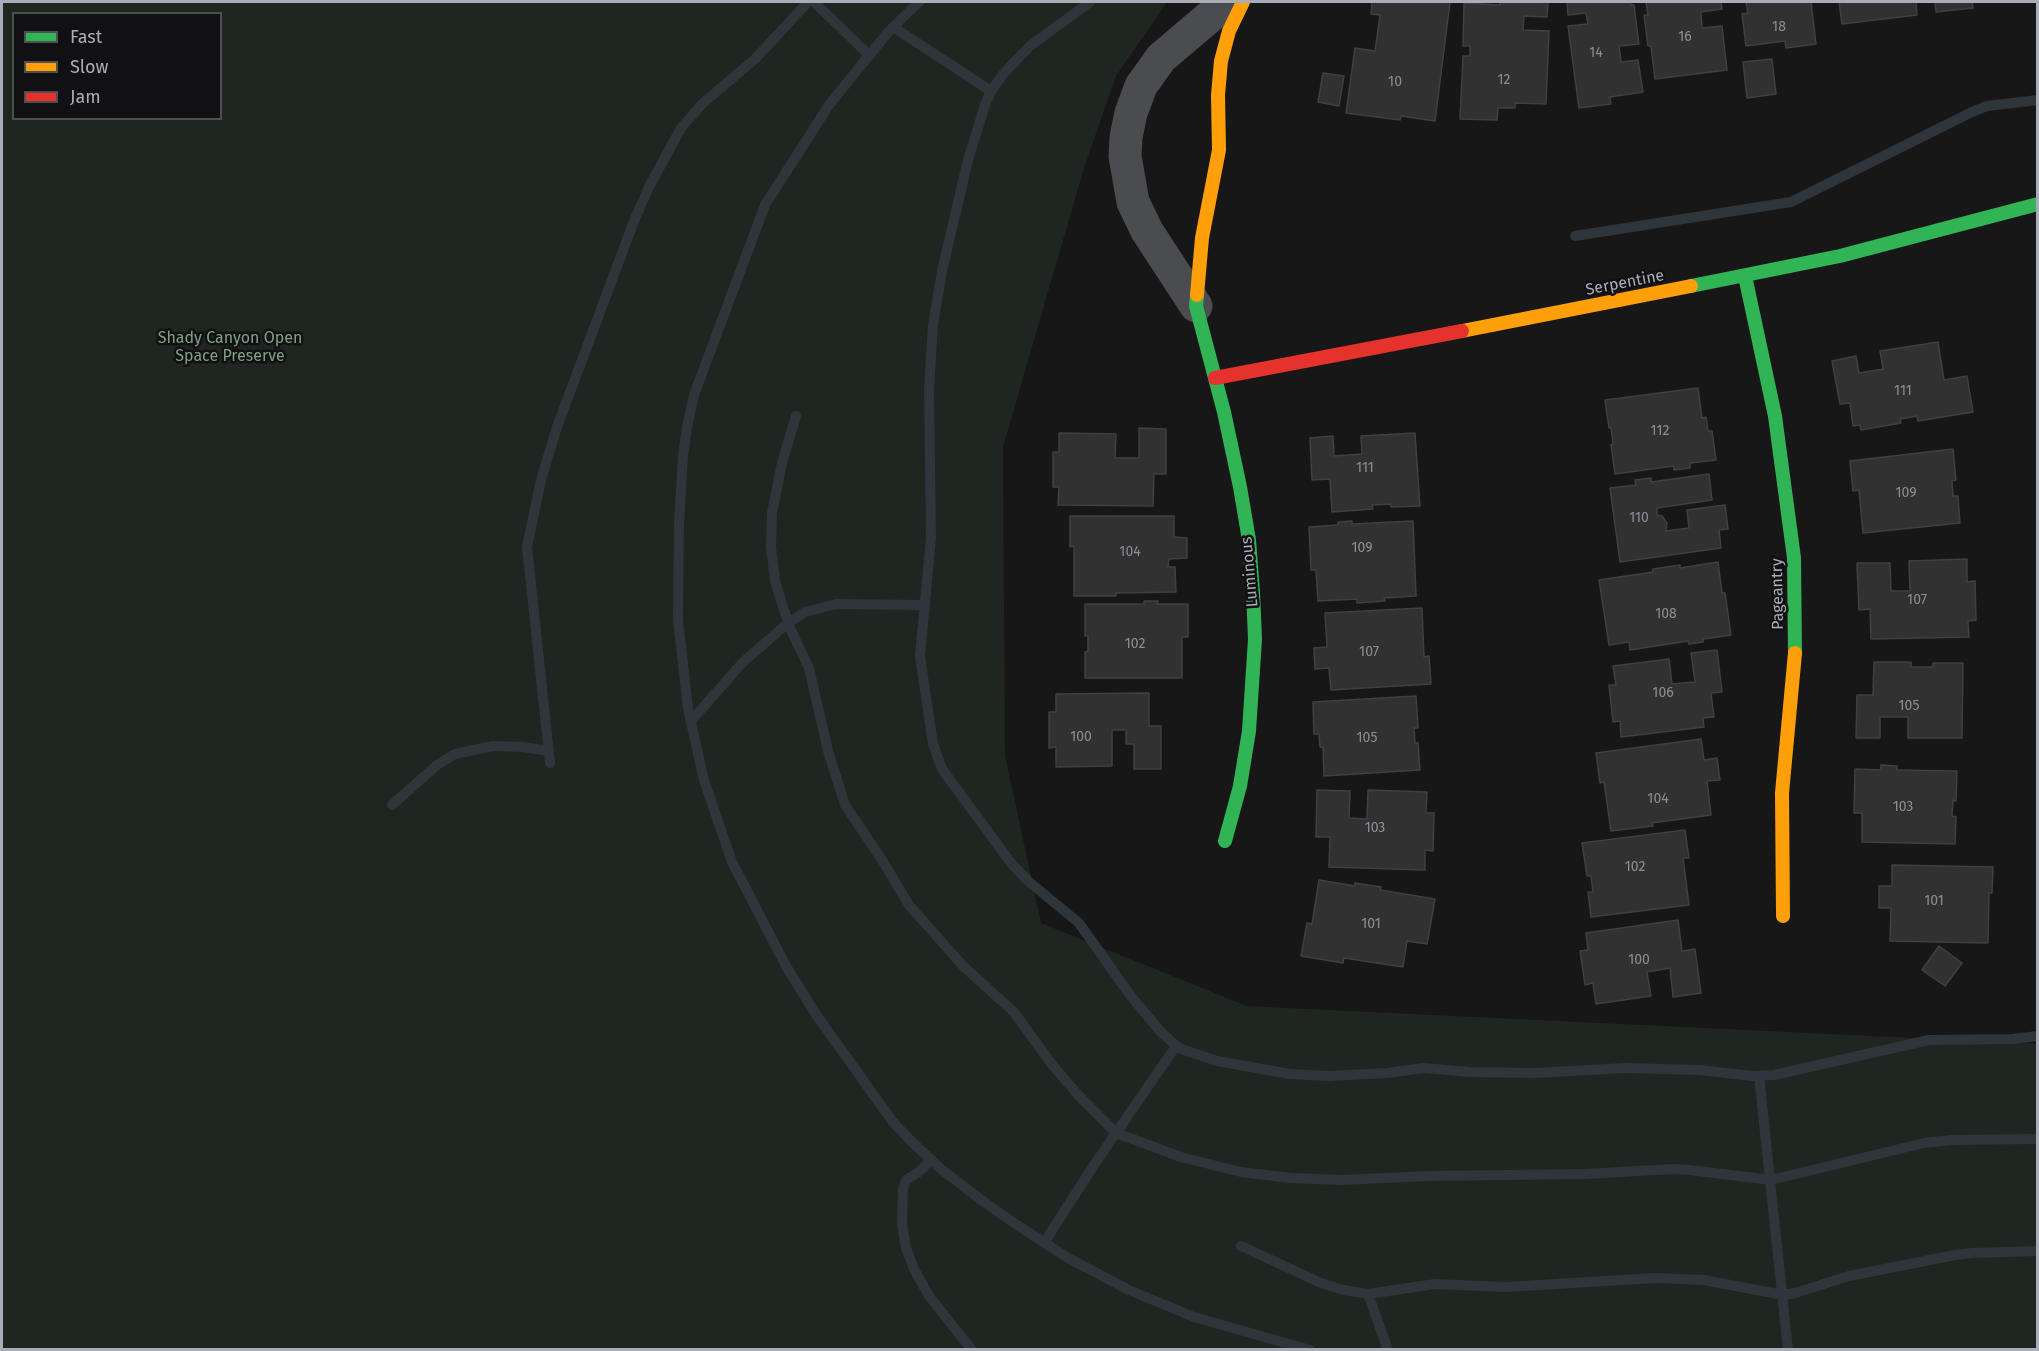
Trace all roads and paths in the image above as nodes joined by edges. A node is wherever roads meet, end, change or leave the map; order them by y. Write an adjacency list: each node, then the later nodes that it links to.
1 (1227, 2): 5 (street, Luminous)
2 (1243, 2): 5 (street, Luminous)
3 (2037, 204): 4 (street, Serpentine)
4 (1745, 276): 6 (street, Serpentine); 8 (street, Pageantry)
5 (1196, 306): 6 (street, Luminous)
6 (1215, 378): 7 (street, Luminous)
7 (1225, 841)
8 (1783, 916)

